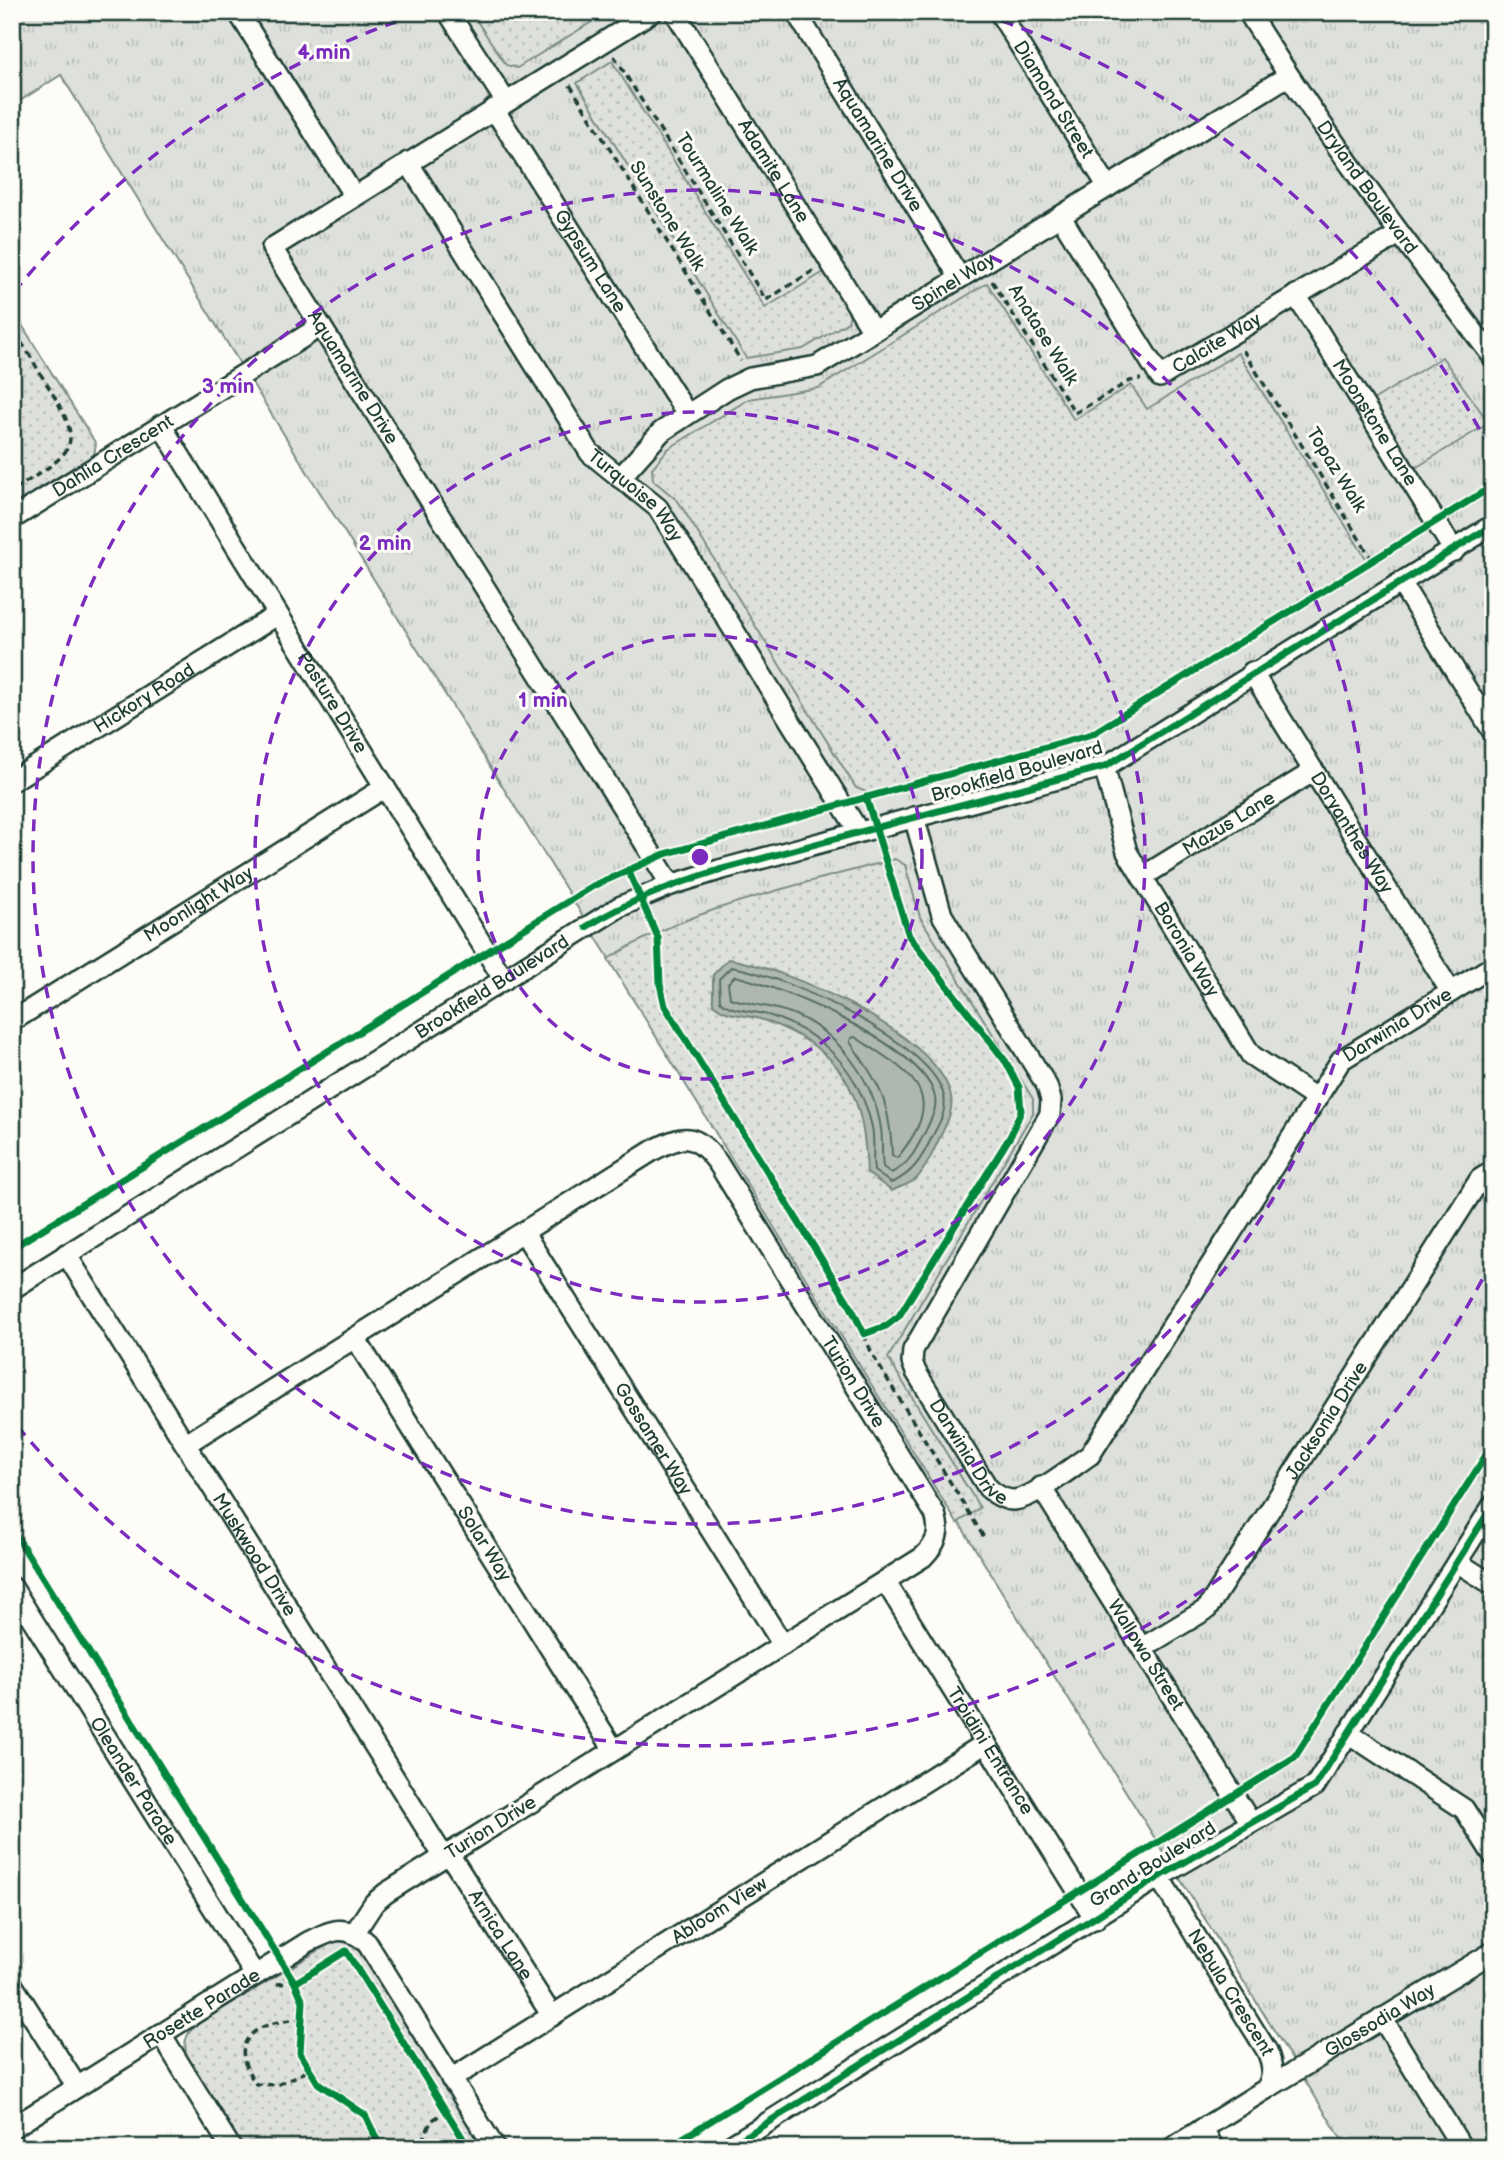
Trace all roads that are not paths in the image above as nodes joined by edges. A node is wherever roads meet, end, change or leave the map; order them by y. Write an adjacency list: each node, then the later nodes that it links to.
1 (238, 12): 12 (street)
2 (448, 12): 9 (street, Gypsum Lane)
3 (652, 12): 9 (street, Aquamarine Drive)
4 (676, 12): 18 (street, Adamite Lane)
5 (796, 12): 15 (street, Aquamarine Drive)
6 (999, 12): 11 (street, Diamond Street)
7 (1248, 12): 8 (street, Dryland Boulevard)
8 (1288, 76): 11 (street, Spinel Way); 14 (street, Dryland Boulevard)
9 (500, 105): 10 (street, Aquamarine Drive); 20 (street, Gypsum Lane)
10 (408, 162): 12 (street, Aquamarine Drive); 22 (street, Turquoise Way)
11 (1108, 187): 13 (street, Spinel Way)
12 (354, 196): 17 (street, Aquamarine Drive)
13 (1061, 217): 15 (street, Spinel Way); 16 (street, Calcite Way)
14 (1399, 234): 16 (street, Calcite Way); 19 (street, Dryland Boulevard)
15 (960, 278): 18 (street, Spinel Way)
16 (1296, 295): 25 (street, Moonstone Lane)
17 (321, 326): 21 (street, Dahlia Crescent); 37 (street, Aquamarine Drive)
18 (873, 331): 20 (street, Spinel Way)
19 (1493, 357)
20 (687, 414): 22 (street, Spinel Way)
21 (161, 425): 23 (street, Dahlia Crescent); 27 (street, Pasture Drive)
22 (620, 478): 35 (street, Turquoise Way)
23 (12, 519)
24 (1493, 525): 25 (street, Brookfield Boulevard)
25 (1454, 551): 26 (street, Brookfield Boulevard)
26 (1401, 583): 28 (street, Brookfield Boulevard); 29 (street)
27 (277, 615): 32 (street, Hickory Road); 33 (street, Pasture Drive)
28 (1252, 672): 30 (street, Brookfield Boulevard); 31 (street, Doryanthes Way)
29 (1493, 732)
30 (1104, 766): 34 (street, Brookfield Boulevard); 36 (street, Boronia Way)
31 (1314, 771): 36 (street, Mazus Lane); 40 (street, Doryanthes Way)
32 (12, 781)
33 (384, 788): 39 (street, Pasture Drive); 41 (street, Moonlight Way)
34 (914, 817): 35 (street, Brookfield Boulevard); 49 (street, Darwinia Drive)
35 (867, 830): 37 (street, Brookfield Boulevard)
36 (1142, 877): 42 (street, Boronia Way)
37 (671, 885): 39 (street, Brookfield Boulevard)
38 (1493, 966): 40 (street, Darwinia Drive)
39 (503, 980): 45 (street, Brookfield Boulevard)
40 (1451, 992): 42 (street, Darwinia Drive)
41 (12, 1021)
42 (1317, 1099): 49 (street, Darwinia Drive)
43 (1493, 1171): 56 (street, Jacksonia Drive)
44 (524, 1233): 47 (street, Turion Drive); 52 (street, Turion Drive); 55 (street, Gossamer Way)
45 (66, 1254): 46 (street, Brookfield Boulevard); 48 (street, Muskwood Drive)
46 (12, 1289)
47 (355, 1338): 48 (street, Turion Drive); 59 (street, Solar Way)
48 (187, 1444): 61 (street, Muskwood Drive)
49 (1041, 1487): 56 (street, Wallowa Street)
50 (1493, 1505): 51 (street, Grand Boulevard)
51 (1457, 1562): 53 (street); 57 (street, Grand Boulevard)
52 (885, 1581): 55 (street, Turion Drive); 58 (street, Troidini Entrance)
53 (1493, 1586)
54 (12, 1587): 67 (street, Oleander Parade)
55 (783, 1645): 59 (street, Turion Drive)
56 (1142, 1648): 60 (street, Wallowa Street)
57 (1348, 1733): 60 (street, Grand Boulevard); 62 (street)
58 (986, 1743): 64 (street, Troidini Entrance); 69 (street, Abloom View)
59 (614, 1750): 61 (street, Turion Drive)
60 (1251, 1823): 63 (street, Grand Boulevard)
61 (447, 1855): 65 (street, Turion Drive); 69 (street, Arnica Lane)
62 (1493, 1855)
63 (1159, 1877): 64 (street, Grand Boulevard); 74 (street, Nebula Crescent)
64 (1095, 1919): 79 (street, Grand Boulevard)
65 (355, 1932): 67 (street, Rosette Parade); 72 (street)
66 (1493, 1952): 70 (street, Glossodia Way)
67 (255, 1975): 71 (street, Rosette Parade)
68 (12, 1984): 73 (street)
69 (552, 2016): 72 (street, Abloom View)
70 (1382, 2018): 74 (street, Glossodia Way); 82 (street)
71 (161, 2034): 73 (street, Rosette Parade); 77 (street)
72 (451, 2079): 78 (street)
73 (77, 2087): 75 (street, Rosette Parade)
74 (1266, 2089): 76 (street)
75 (12, 2128)
76 (1202, 2129): 80 (street); 81 (street)
77 (231, 2148)
78 (495, 2148)
79 (727, 2148)
80 (1172, 2148)
81 (1214, 2148)
82 (1462, 2148)

